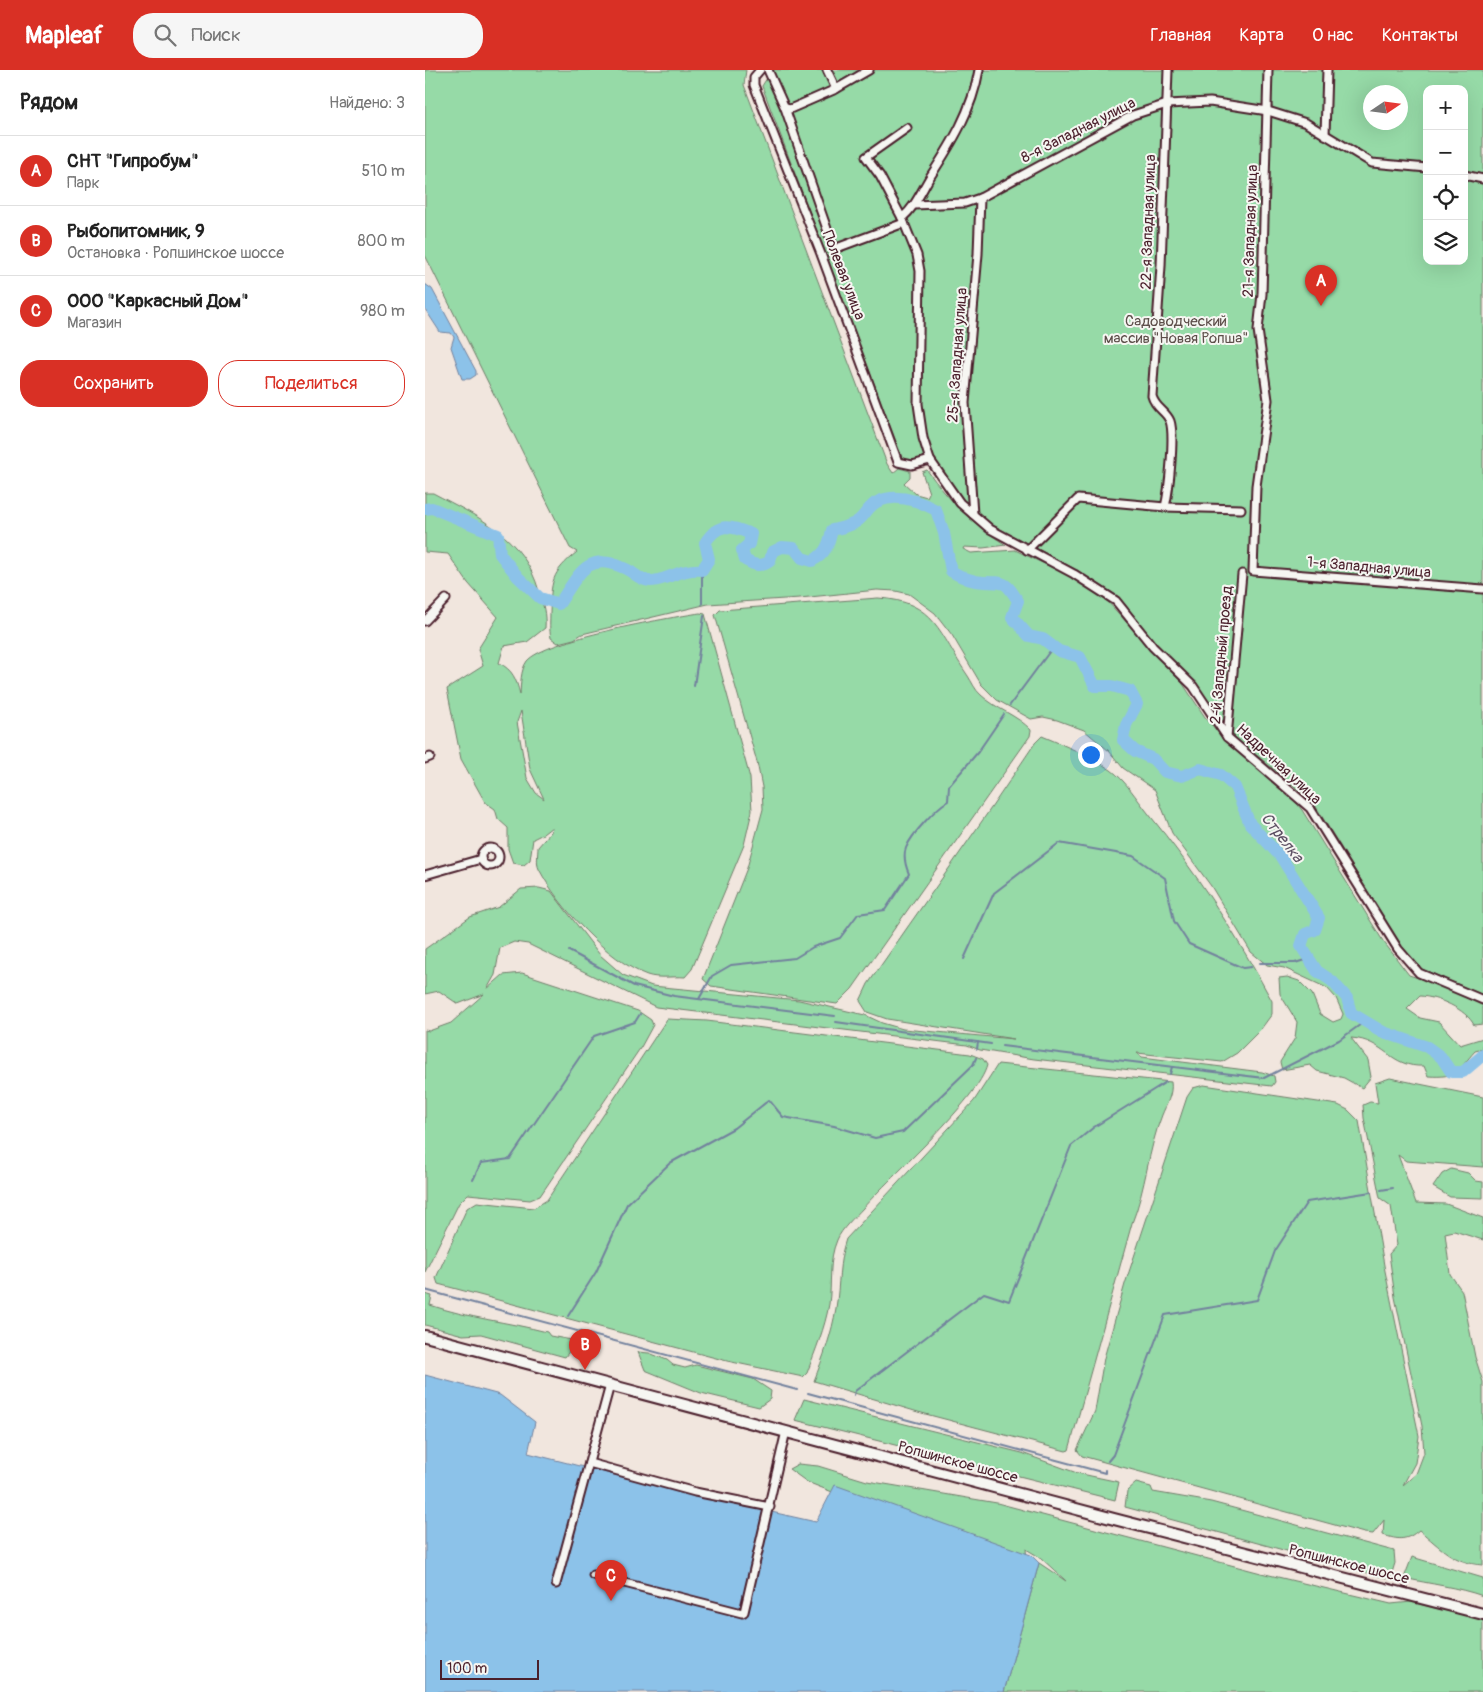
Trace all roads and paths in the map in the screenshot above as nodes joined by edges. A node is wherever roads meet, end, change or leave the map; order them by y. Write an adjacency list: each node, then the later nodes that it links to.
1 (761, 70): 21 (street, Полевая улица)
2 (768, 70): 11 (street)
3 (827, 70): 9 (street)
4 (869, 70): 9 (street)
5 (979, 70): 19 (street)
6 (1169, 70): 10 (street, 22-я Западная улица)
7 (1268, 70): 12 (street, 21-я Западная улица)
8 (1327, 70): 14 (street)
9 (836, 89): 11 (street)
10 (1167, 104): 12 (street, 8-я Западная улица); 18 (street, 8-я Западная улица); 22 (street, 22-я Западная улица)
11 (785, 108): 20 (street, Полевая улица)
12 (1268, 111): 14 (street, 8-я Западная улица); 26 (street, 21-я Западная улица)
13 (907, 128): 20 (street, Надречная улица)
14 (1325, 135): 15 (street, 8-я Западная улица)
15 (1423, 168)
16 (1468, 176): 17 (street)
17 (1483, 179)
18 (980, 198): 19 (street, 8-я Западная улица); 24 (street, 25-я Западная улица)
19 (914, 205): 20 (street)
20 (903, 220): 21 (street, Надречная улица)
21 (930, 460): 24 (street, Надречная улица)
22 (1165, 507): 23 (street); 25 (street)
23 (1241, 509)
24 (973, 514): 25 (street, Надречная улица)
25 (1027, 550): 31 (street, Надречная улица)
26 (1253, 571): 28 (street, 1-я Западная улица)
27 (1242, 574): 31 (street, 2-й Западный проезд)
28 (1483, 590)
29 (446, 599): 30 (street)
30 (425, 621)
31 (1227, 737): 34 (street, Надречная улица)
32 (481, 859): 33 (street)
33 (425, 875)
34 (1483, 1000)
35 (425, 1336): 36 (main road, Ропшинское шоссе)
36 (610, 1385): 37 (main road, Ропшинское шоссе); 38 (street)
37 (786, 1431): 39 (street); 42 (main road, Ропшинское шоссе)
38 (589, 1463): 39 (street); 41 (street)
39 (770, 1507): 40 (street)
40 (593, 1575)
41 (556, 1584)
42 (1483, 1614)

